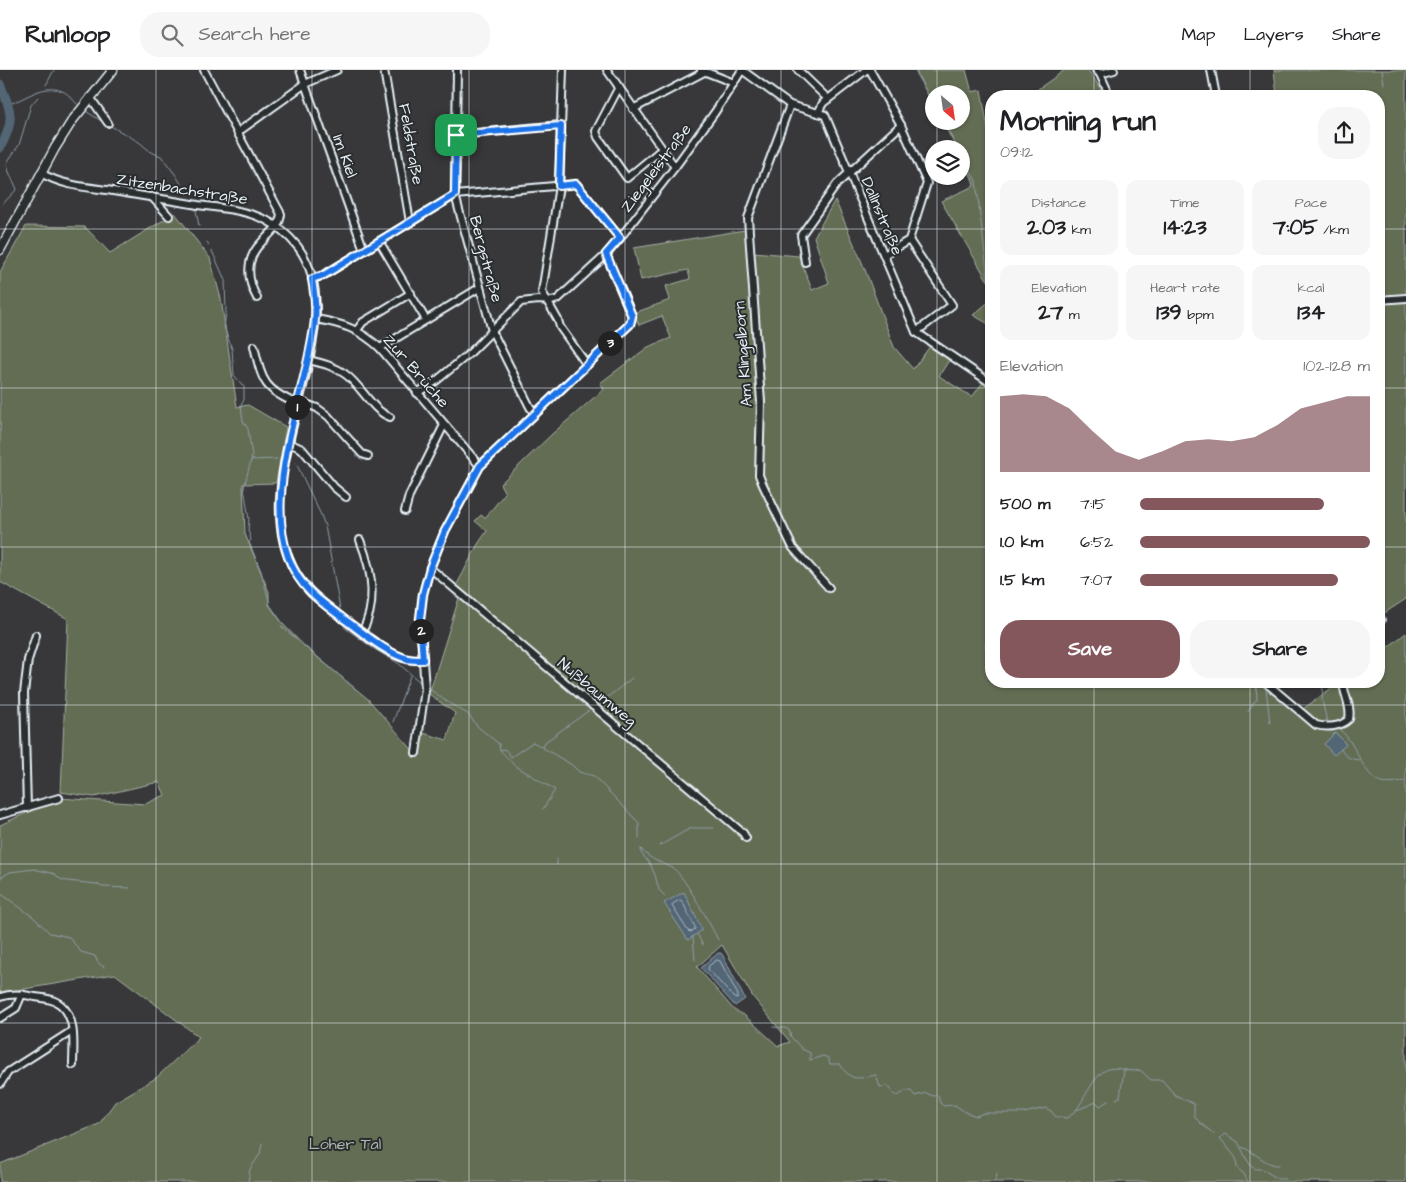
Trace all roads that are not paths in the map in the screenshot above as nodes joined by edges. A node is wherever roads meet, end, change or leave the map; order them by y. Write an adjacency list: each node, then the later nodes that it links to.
1 (113, 70): 22 (main road)
2 (204, 70): 30 (street)
3 (300, 70): 18 (street, Im Kiel)
4 (337, 70): 18 (street)
5 (384, 70): 40 (street, Feldstraße)
6 (457, 70): 31 (street, Bergstraße)
7 (563, 70): 29 (street)
8 (607, 70): 19 (street)
9 (742, 70): 17 (street, Ziegeleistraße); 24 (street)
10 (798, 70): 23 (street)
11 (866, 70): 23 (street)
12 (870, 70): 28 (street)
13 (1114, 70): 16 (street)
14 (1211, 70): 21 (street)
15 (702, 71): 17 (street); 25 (street)
16 (1098, 72): 20 (street)
17 (734, 83): 33 (street, Ziegeleistraße)
18 (305, 84): 30 (street); 46 (street, Im Kiel)
19 (619, 88): 25 (street); 32 (street)
20 (1107, 90)
21 (1215, 90)
22 (90, 96): 27 (street); 35 (main road)
23 (828, 99): 26 (street)
24 (790, 105): 26 (street); 79 (street, Am Klingelborn)
25 (634, 109): 32 (street)
26 (818, 113): 34 (street, Dallnstraße)
27 (108, 123)
28 (901, 124): 34 (street); 43 (street)
29 (561, 126): 31 (street); 36 (street)
30 (238, 132): 41 (street)
31 (456, 135): 37 (street, Bergstraße)
32 (662, 149): 33 (street)
33 (675, 167): 42 (street, Ziegeleistraße)
34 (849, 172): 48 (street, Dallnstraße); 49 (street)
35 (41, 173): 38 (street, Zitzenbachstraße); 45 (main road)
36 (559, 186): 37 (street); 42 (street); 56 (street)
37 (455, 195): 40 (street); 51 (street, Bergstraße)
38 (152, 197): 39 (street); 41 (street, Zitzenbachstraße)
39 (169, 216)
40 (410, 222): 44 (street)
41 (277, 227): 50 (street, Zitzenbachstraße); 53 (street)
42 (620, 238): 47 (street, Ziegeleistraße)
43 (909, 240): 48 (street); 61 (street)
44 (380, 241): 46 (street); 52 (street)
45 (0, 250)
46 (364, 250): 50 (street)
47 (606, 254): 56 (street, Ziegeleistraße); 65 (street)
48 (884, 255): 61 (street, Dallnstraße)
49 (805, 262)
50 (312, 279): 57 (street, Zitzenbachstraße)
51 (479, 288): 58 (street); 60 (street, Bergstraße)
52 (411, 292): 58 (street); 59 (street)
53 (257, 298)
54 (1406, 298): 55 (street)
55 (1385, 300)
56 (548, 301): 60 (street, Ziegeleistraße); 65 (street)
57 (316, 319): 59 (street, Zur Brüche); 64 (street, Zitzenbachstraße)
58 (426, 320): 63 (street)
59 (357, 330): 63 (street, Zur Brüche)
60 (492, 331): 67 (street, Ziegeleistraße); 69 (street, Bergstraße)
61 (916, 332): 66 (street)
62 (254, 346): 68 (street)
63 (380, 348): 67 (street, Zur Brüche)
64 (309, 360): 68 (street, Zitzenbachstraße); 70 (street)
65 (587, 364): 69 (street)
66 (985, 378)
67 (417, 393): 71 (street, Zur Brüche)
68 (298, 403): 72 (street, Zitzenbachstraße); 73 (street)
69 (535, 414): 74 (street)
70 (390, 417)
71 (444, 425): 74 (street, Zur Brüche); 76 (street)
72 (289, 443): 75 (street); 80 (street, Zitzenbachstraße)
73 (368, 456)
74 (480, 466): 78 (street)
75 (346, 497)
76 (405, 511)
77 (360, 540): 80 (street)
78 (430, 568): 82 (street); 89 (street, Nußbaumweg)
79 (829, 588)
80 (362, 632): 82 (street, Zitzenbachstraße)
81 (36, 635): 87 (street)
82 (423, 660): 85 (street)
83 (1272, 688): 84 (street)
84 (1344, 688)
85 (416, 753)
86 (59, 798): 87 (street)
87 (27, 808): 88 (street)
88 (0, 815)
89 (746, 838)
90 (22, 994): 91 (street); 92 (street); 93 (street)
91 (0, 997)
92 (0, 1018)
93 (72, 1031): 94 (street); 95 (street)
94 (73, 1066)
95 (0, 1084)

